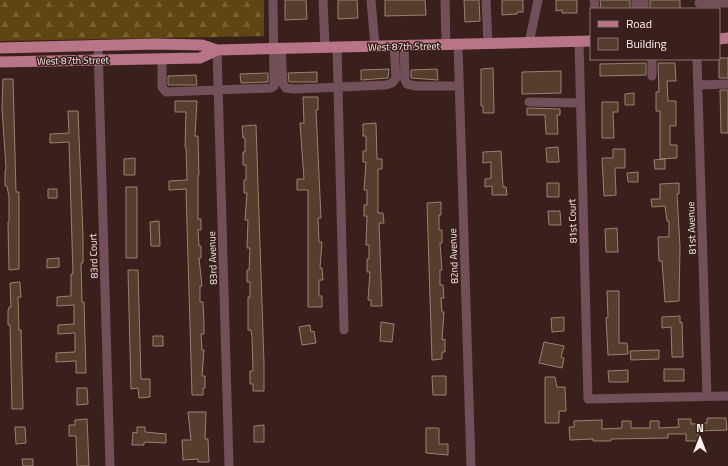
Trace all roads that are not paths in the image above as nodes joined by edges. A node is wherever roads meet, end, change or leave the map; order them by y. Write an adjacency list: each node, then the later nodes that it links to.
1 (273, 0): 21 (street)
2 (323, 0): 18 (street)
3 (370, 0): 16 (street)
4 (445, 0): 15 (street)
5 (486, 0): 13 (street)
6 (538, 0): 11 (street)
7 (728, 3): 8 (street)
8 (699, 4)
9 (579, 42): 10 (main road, West 87th Street); 11 (main road, West 87th Street); 35 (street, 81st Court)
10 (590, 42)
11 (529, 43): 13 (main road, West 87th Street)
12 (458, 44): 13 (main road, West 87th Street); 15 (main road, West 87th Street); 31 (street, 82nd Avenue)
13 (488, 44)
14 (98, 45): 20 (main road, West 87th Street); 22 (main road, West 87th Street); 24 (street, 83rd Court)
15 (446, 45): 17 (main road, West 87th Street)
16 (375, 46): 17 (main road, West 87th Street); 19 (main road, West 87th Street)
17 (399, 46): 31 (street); 32 (street)
18 (325, 47): 19 (main road, West 87th Street); 21 (main road, West 87th Street)
19 (337, 47): 32 (street)
20 (0, 48)
21 (278, 48): 22 (main road, West 87th Street); 32 (street); 33 (street)
22 (217, 50): 23 (main road, West 87th Street); 33 (street, 83rd Avenue)
23 (162, 59): 24 (main road, West 87th Street); 33 (street)
24 (98, 60): 27 (main road, West 87th Street); 39 (street, 83rd Court)
25 (652, 60): 28 (street)
26 (697, 60): 30 (street, 81st Avenue)
27 (0, 62)
28 (652, 76)
29 (728, 84): 30 (street)
30 (698, 85): 37 (street, 81st Avenue)
31 (459, 86): 41 (street, 82nd Avenue)
32 (338, 87): 36 (street)
33 (218, 90): 40 (street, 83rd Avenue)
34 (529, 102): 35 (street)
35 (580, 103): 37 (street, 81st Court)
36 (344, 330)
37 (707, 396): 38 (street)
38 (728, 396)
39 (110, 466)
40 (229, 466)
41 (471, 466)

